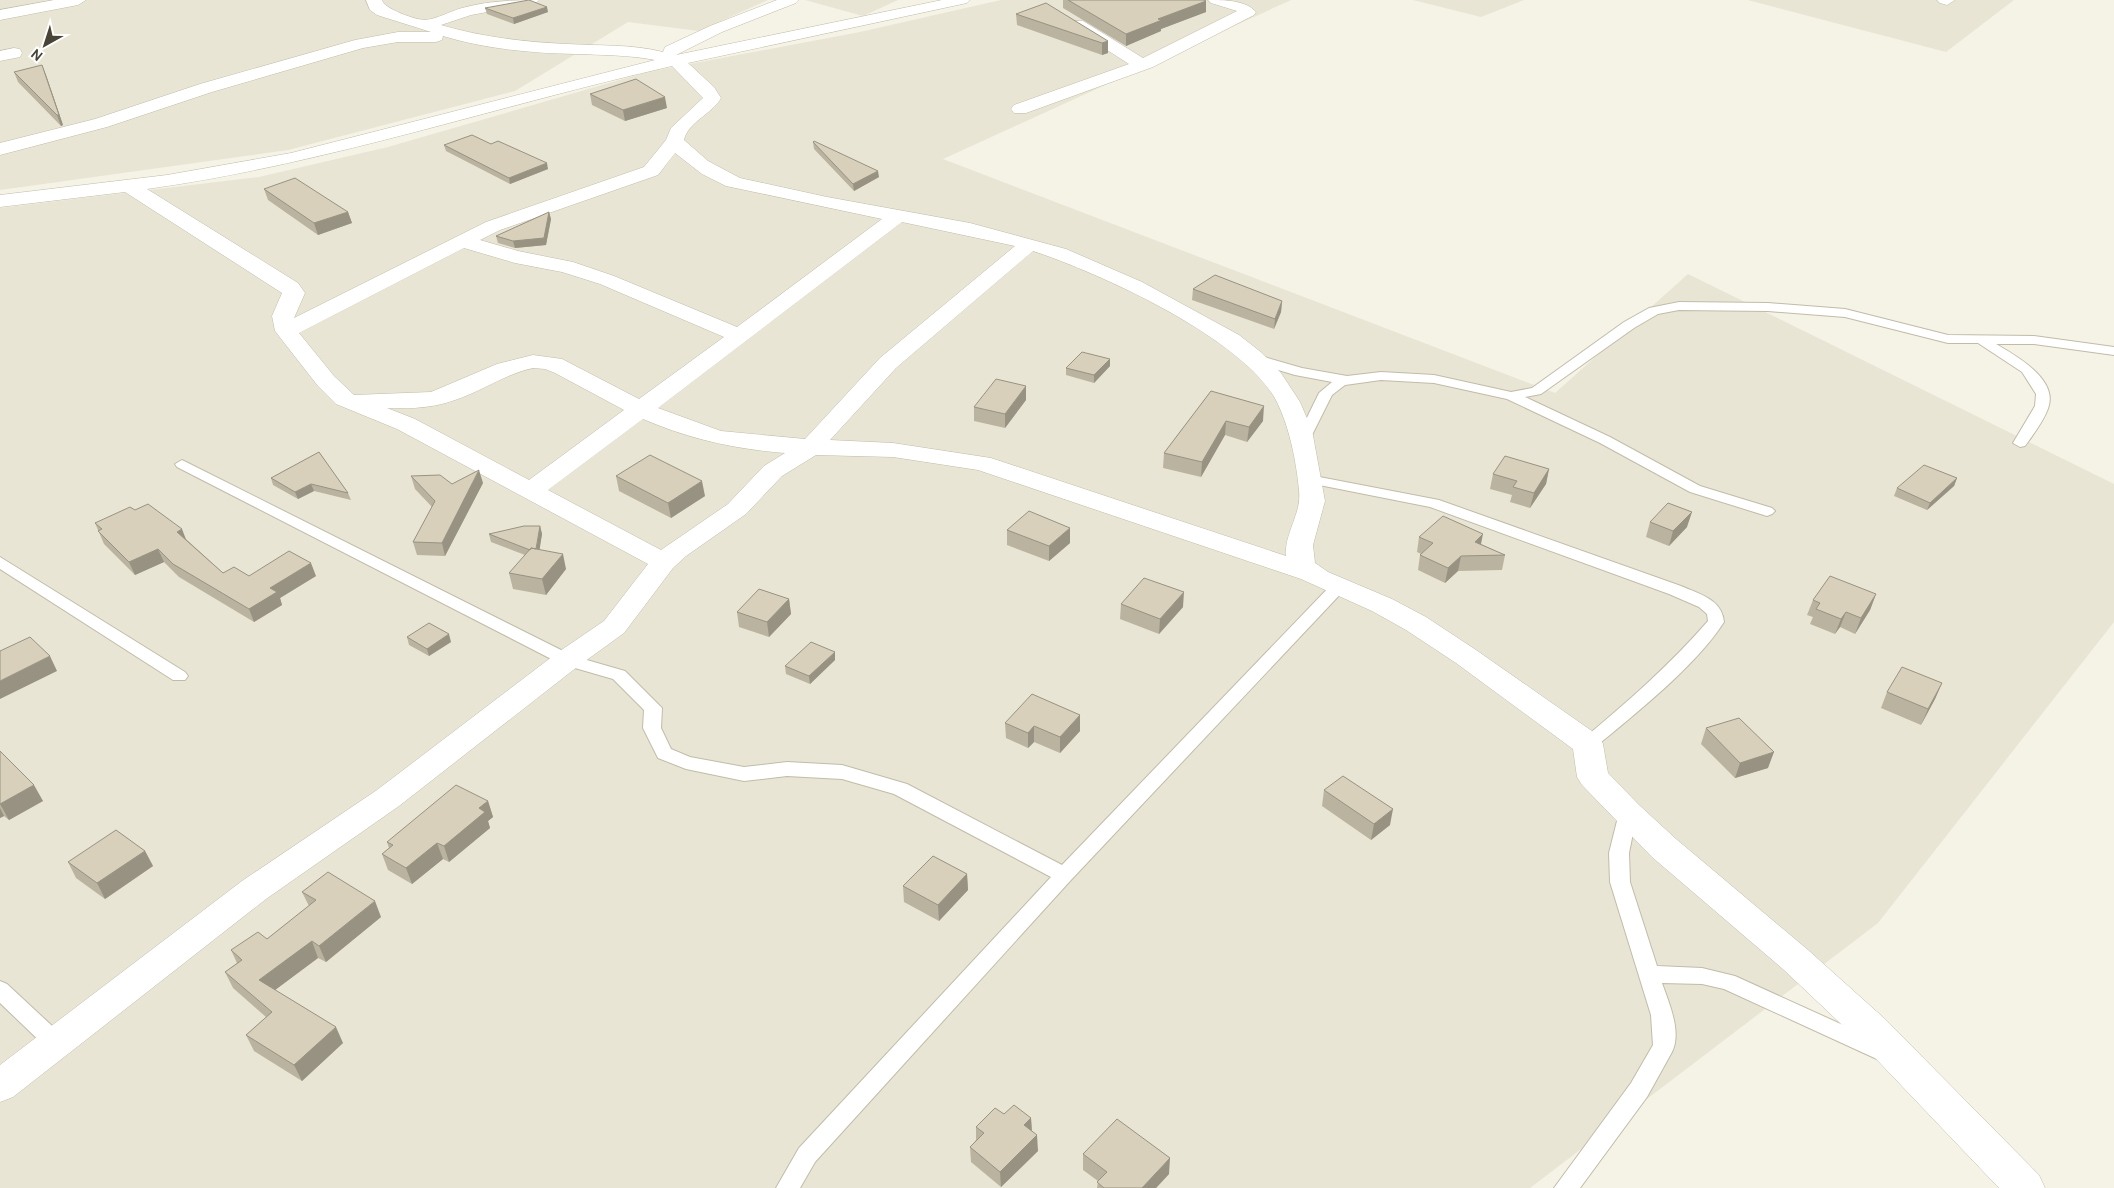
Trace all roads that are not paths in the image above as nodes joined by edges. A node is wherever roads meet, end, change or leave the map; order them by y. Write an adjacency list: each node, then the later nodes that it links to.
1 (78, 0): 8 (street)
2 (374, 0): 11 (street)
3 (531, 0): 11 (street)
4 (757, 0): 7 (street)
5 (962, 0): 12 (street)
6 (1216, 0): 15 (street)
7 (787, 2): 10 (street)
8 (0, 15)
9 (1062, 15): 15 (street)
10 (746, 18): 12 (street); 14 (street)
11 (425, 25): 13 (street)
12 (804, 35): 14 (street)
13 (460, 36): 14 (street); 18 (street)
14 (668, 58): 17 (street); 21 (street)
15 (1142, 65): 16 (street)
16 (1020, 109)
17 (675, 141): 19 (street); 20 (street)
18 (0, 149)
19 (651, 171): 20 (street); 24 (street)
20 (712, 172): 23 (street)
21 (127, 186): 22 (street); 26 (street)
22 (0, 201)
23 (898, 216): 25 (street); 27 (street)
24 (461, 241): 26 (street); 27 (street)
25 (1029, 244): 30 (street); 37 (street)
26 (286, 331): 33 (street)
27 (739, 336): 34 (street)
28 (1983, 341): 29 (lane); 32 (lane); 36 (lane)
29 (2114, 351)
30 (1257, 359): 31 (lane); 35 (street)
31 (1346, 380): 32 (lane); 35 (lane)
32 (1512, 396): 41 (lane)
33 (344, 399): 34 (street); 40 (street)
34 (639, 408): 37 (street); 40 (street)
35 (1304, 438): 39 (street)
36 (2020, 443)
37 (811, 447): 43 (street); 44 (street)
38 (182, 464): 46 (lane)
39 (1309, 478): 44 (street); 48 (lane)
40 (530, 491): 43 (street)
41 (1767, 511)
42 (0, 562): 47 (lane)
43 (664, 562): 46 (street)
44 (1306, 572): 45 (street)
45 (1340, 586): 48 (street); 50 (lane)
46 (567, 660): 50 (lane); 53 (street)
47 (179, 676)
48 (1588, 744): 49 (street)
49 (1628, 813): 51 (lane); 54 (street)
50 (1064, 874): 56 (lane)
51 (1650, 974): 54 (lane); 57 (lane)
52 (0, 990): 53 (lane)
53 (56, 1043): 55 (street)
54 (1904, 1062): 58 (street)
55 (0, 1086)
56 (788, 1188)
57 (1566, 1188)
58 (2025, 1188)

